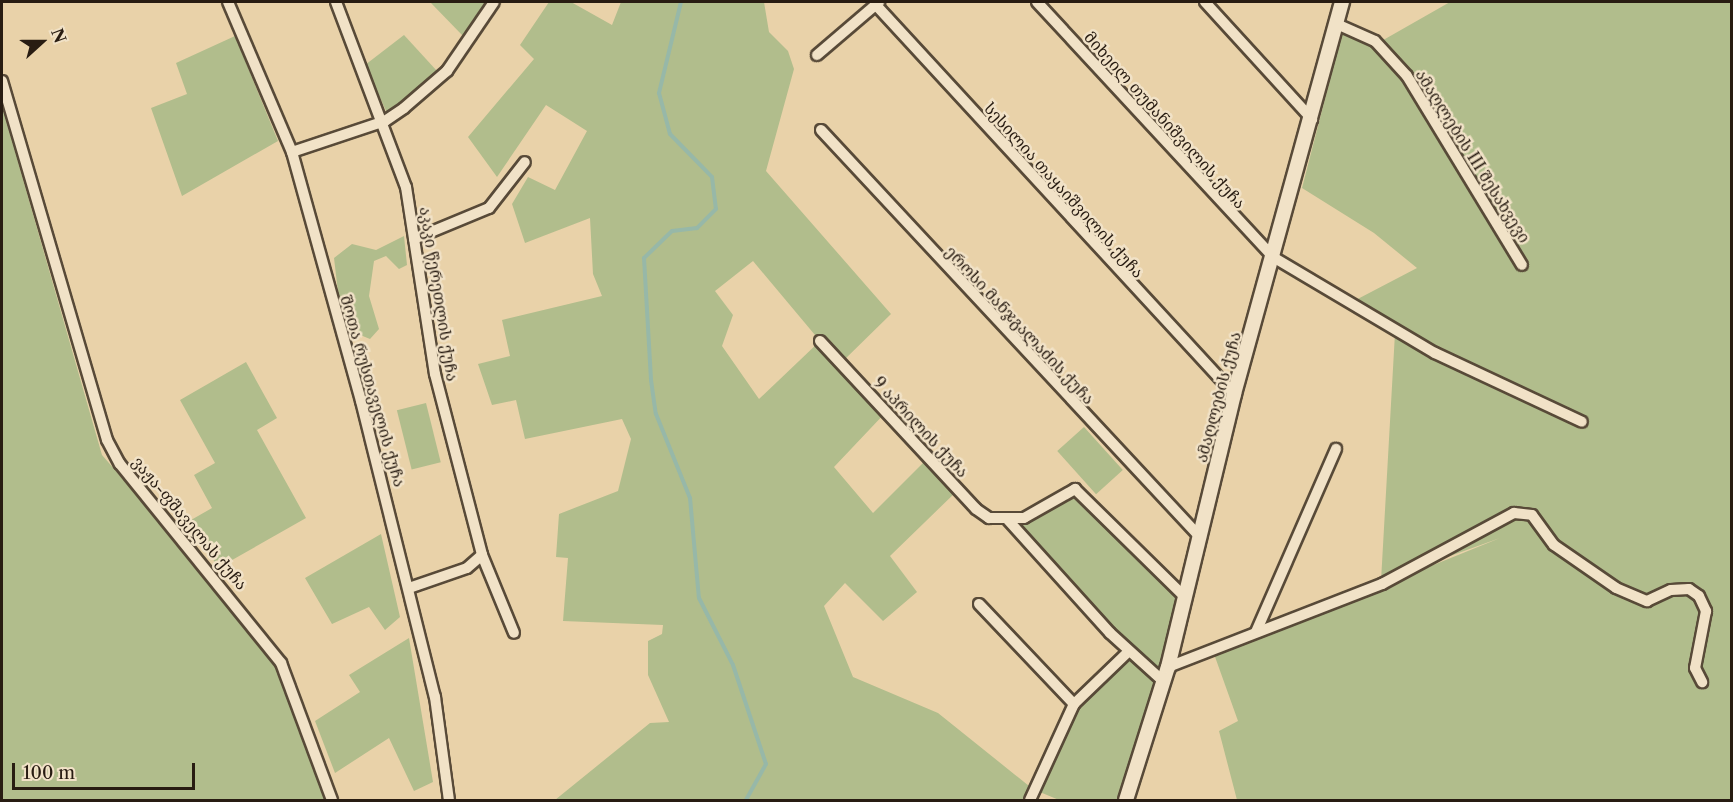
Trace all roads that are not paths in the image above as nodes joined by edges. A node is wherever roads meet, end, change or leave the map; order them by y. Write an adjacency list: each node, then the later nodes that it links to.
1 (228, 2): 14 (street, შოთა რუსთაველის ქუჩა)
2 (336, 2): 12 (street, აკაკი წერეთლის ქუჩა)
3 (494, 2): 12 (street)
4 (1037, 2): 17 (street, მიხეილ თუმანიშვილის ქუჩა)
5 (1205, 2): 11 (street)
6 (1342, 2): 8 (street, ამაღლების ქუჩა)
7 (877, 3): 9 (street); 20 (street, სესილია თაყაიშვილის ქუჩა)
8 (1339, 25): 11 (street, ამაღლების ქუჩა); 18 (street, ამაღლების III შესახვევი)
9 (817, 55)
10 (2, 81): 36 (street, ვაჟა-ფშაველას ქუჩა)
11 (1312, 120): 17 (street, ამაღლების ქუჩა)
12 (385, 121): 14 (street); 16 (street, აკაკი წერეთლის ქუჩა)
13 (821, 130): 24 (street, ეროსი მანჯგალაძის ქუჩა)
14 (292, 152): 26 (street, შოთა რუსთაველის ქუჩა)
15 (525, 162): 16 (street)
16 (414, 239): 25 (street, აკაკი წერეთლის ქუჩა)
17 (1273, 257): 20 (street, ამაღლების ქუჩა); 21 (street, მიხეილ თუმანიშვილის ქუჩა)
18 (1522, 265)
19 (820, 341): 23 (street, 9 აპრილის ქუჩა)
20 (1234, 394): 24 (street, ამაღლების ქუჩა)
21 (1582, 422)
22 (1336, 449): 29 (street)
23 (1008, 520): 27 (street); 31 (street, 9 აპრილის ქუჩა)
24 (1200, 537): 27 (street, ამაღლების ქუჩა)
25 (482, 555): 26 (street); 30 (street, აკაკი წერეთლის ქუჩა)
26 (410, 588): 37 (street, შოთა რუსთაველის ქუჩა)
27 (1184, 596): 32 (street, ამაღლების ქუჩა)
28 (979, 604): 35 (street)
29 (1256, 632): 32 (street); 34 (street)
30 (514, 633)
31 (1128, 652): 33 (street, 9 აპრილის ქუჩა); 35 (street)
32 (1168, 667): 33 (street, ამაღლების ქუჩა)
33 (1163, 681): 39 (street, ამაღლების ქუჩა)
34 (1702, 682)
35 (1074, 704): 38 (street)
36 (332, 801)
37 (449, 801)
38 (1030, 801)
39 (1126, 801)

